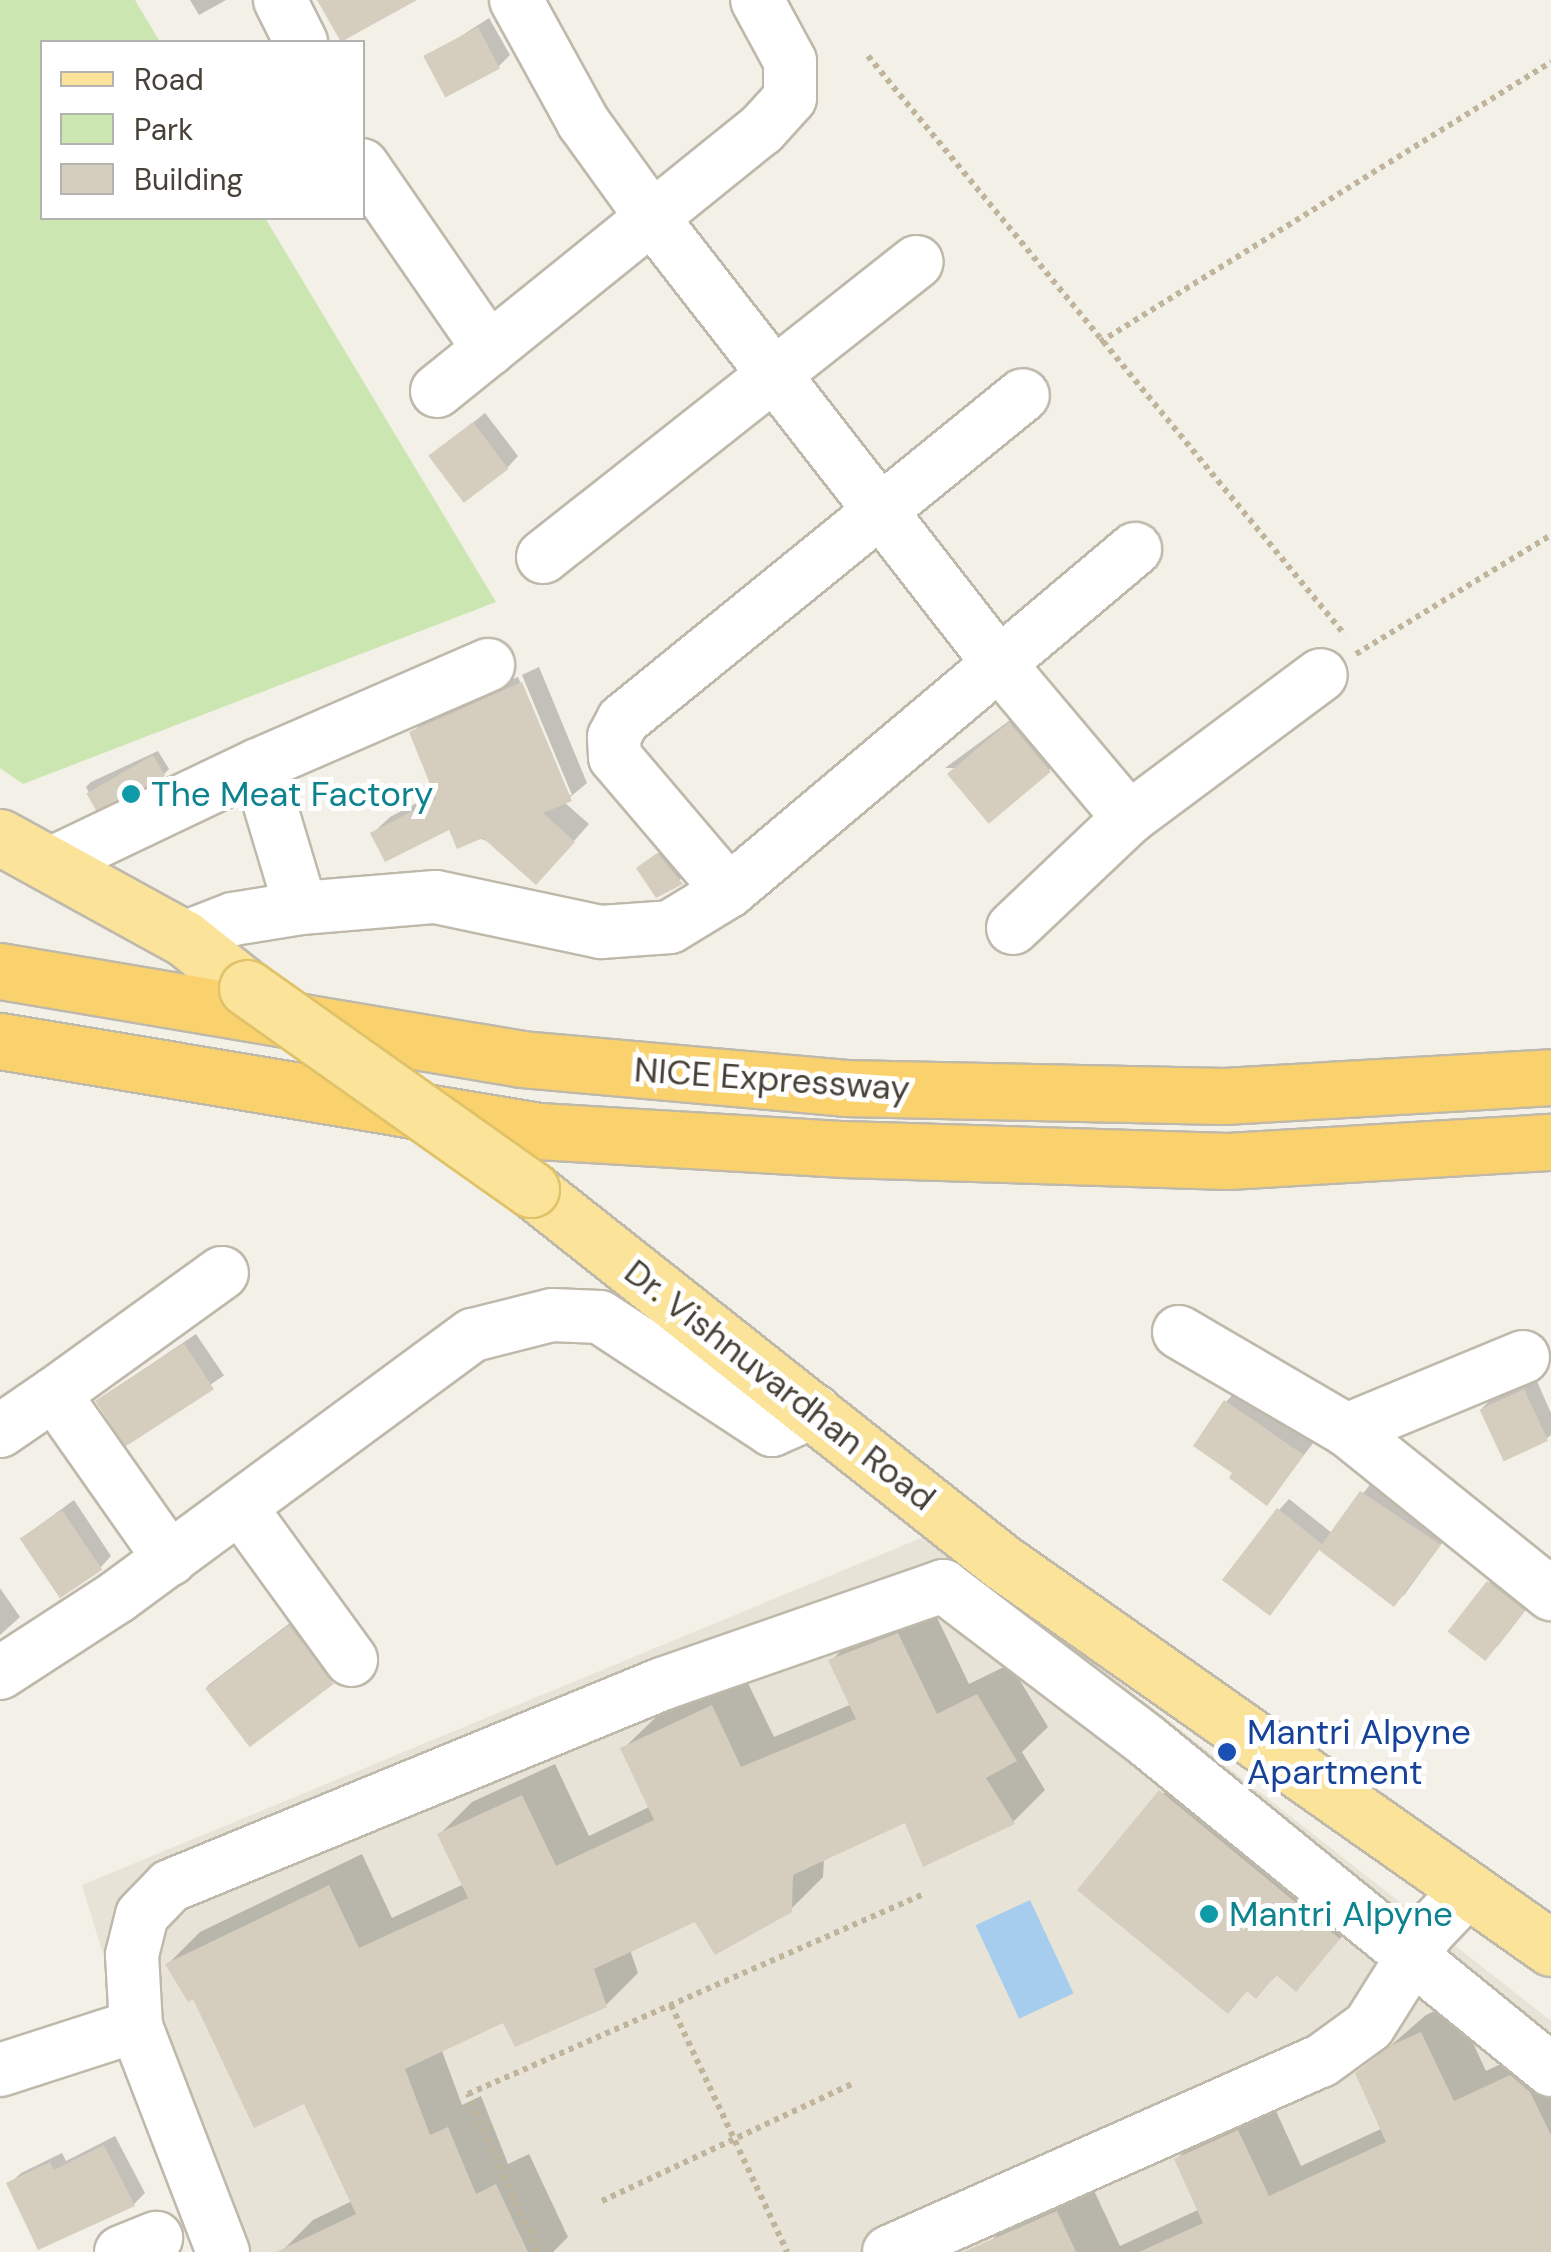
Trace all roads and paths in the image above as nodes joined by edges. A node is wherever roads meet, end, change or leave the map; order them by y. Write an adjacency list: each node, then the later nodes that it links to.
1 (280, 0): 4 (street)
2 (516, 0): 8 (street)
3 (758, 0): 8 (street)
4 (300, 40)
5 (868, 56): 10 (path)
6 (1551, 62): 10 (path)
7 (365, 169): 11 (street)
8 (653, 219): 11 (street); 12 (street)
9 (916, 262): 12 (street)
10 (1100, 342): 19 (path)
11 (490, 349): 13 (street)
12 (775, 376): 15 (street); 18 (street)
13 (436, 391)
14 (1023, 394): 15 (street)
15 (880, 510): 21 (street); 26 (street)
16 (1551, 535): 19 (path)
17 (1135, 549): 21 (street)
18 (542, 557)
19 (1340, 663): 23 (street)
20 (488, 665): 22 (street)
21 (1001, 666): 23 (street); 26 (street)
22 (258, 765): 25 (street); 27 (street)
23 (1129, 818): 28 (street)
24 (0, 838): 25 (main road, Dr. Vishnuvardhan Road)
25 (48, 865): 29 (main road, Dr. Vishnuvardhan Road)
26 (729, 891): 27 (street)
27 (301, 908): 29 (street)
28 (1014, 928)
29 (184, 938): 38 (main road, Dr. Vishnuvardhan Road, bridge)
30 (0, 971): 32 (highway, NICE Expressway)
31 (0, 1041): 33 (highway, NICE Expressway)
32 (1551, 1077)
33 (1551, 1142)
34 (222, 1272): 37 (street)
35 (1179, 1332): 39 (street)
36 (1522, 1357): 39 (street)
37 (54, 1394): 40 (street); 42 (street)
38 (816, 1412): 41 (street); 45 (main road, Dr. Vishnuvardhan Road)
39 (1347, 1430): 43 (street)
40 (0, 1431)
41 (240, 1507): 42 (street); 44 (street)
42 (170, 1558): 46 (street)
43 (1542, 1577)
44 (351, 1660)
45 (1154, 1671): 47 (street); 48 (main road, Dr. Vishnuvardhan Road)
46 (0, 1673)
47 (1126, 1725): 51 (street); 53 (street)
48 (1468, 1890): 50 (main road, Dr. Vishnuvardhan Road); 51 (street)
49 (925, 1893): 52 (path)
50 (1551, 1948)
51 (1411, 1956): 55 (street); 62 (street)
52 (671, 2005): 57 (path); 60 (path)
53 (136, 2026): 54 (street); 59 (street)
54 (0, 2070)
55 (1551, 2070)
56 (852, 2084): 57 (path)
57 (734, 2140): 58 (path); 61 (path)
58 (602, 2201)
59 (223, 2252)
60 (538, 2252)
61 (787, 2252)
62 (889, 2252)

